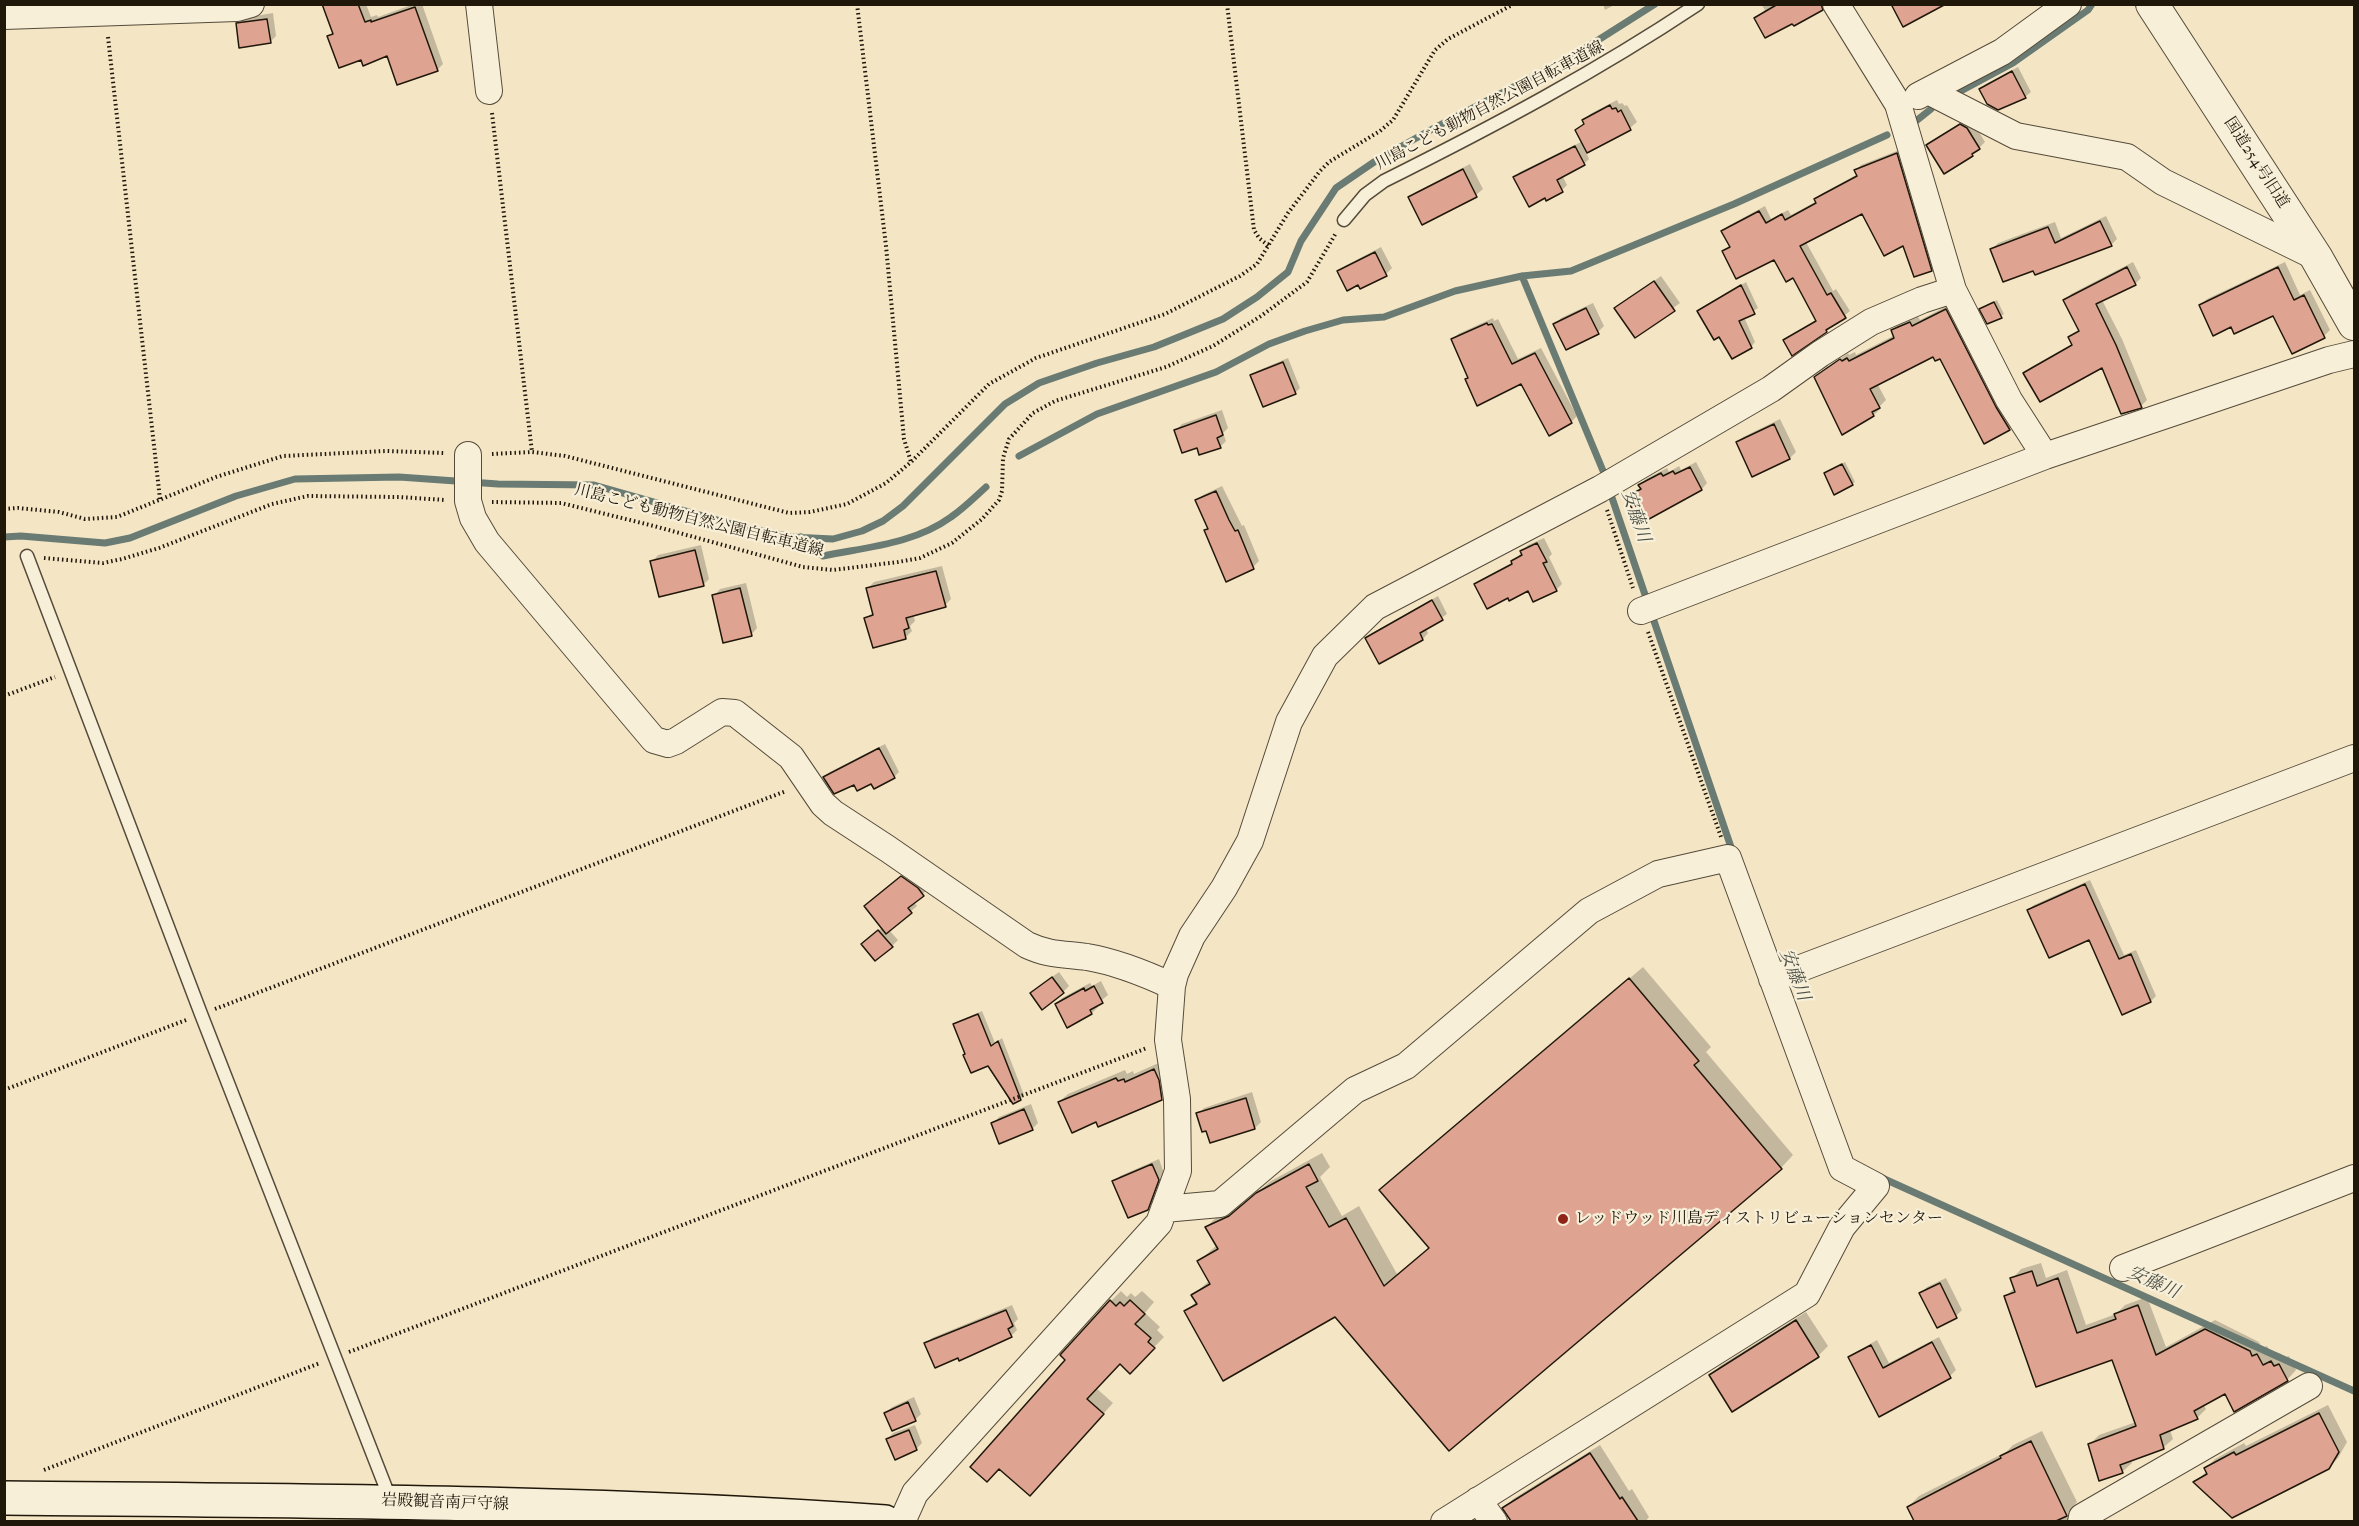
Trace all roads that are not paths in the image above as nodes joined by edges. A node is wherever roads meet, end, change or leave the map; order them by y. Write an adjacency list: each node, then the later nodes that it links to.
1 (251, 4): 7 (street)
2 (479, 4): 8 (street)
3 (1698, 4): 11 (lane, 川島こども動物自然公園自転車道線)
4 (1836, 4): 10 (street)
5 (2068, 4): 9 (street)
6 (2152, 4): 12 (street, 国道254号旧道)
7 (4, 16)
8 (489, 91)
9 (1930, 92): 10 (street); 12 (street)
10 (1898, 104): 13 (street)
11 (1344, 220)
12 (2316, 258): 14 (street, 国道254号旧道)
13 (1953, 290): 16 (street); 22 (street)
14 (2355, 324)
15 (2355, 354): 16 (street)
16 (2045, 456): 19 (street)
17 (468, 461): 22 (street)
18 (27, 556): 29 (lane)
19 (1641, 611)
20 (2355, 758): 21 (street)
21 (1772, 979): 24 (street); 28 (street)
22 (1172, 986): 24 (street)
23 (2355, 1179): 25 (street)
24 (1164, 1209): 33 (street)
25 (2123, 1268)
26 (2309, 1386): 36 (street)
27 (4, 1498): 29 (main road, 岩殿観音南戸守線)
28 (1478, 1500): 34 (street); 35 (street)
29 (395, 1511): 30 (main road, 岩殿観音南戸守線)
30 (683, 1512): 31 (street); 32 (main road, 岩殿観音南戸守線)
31 (649, 1521)
32 (885, 1521)
33 (902, 1521)
34 (1444, 1521)
35 (1494, 1521)
36 (2081, 1521)

